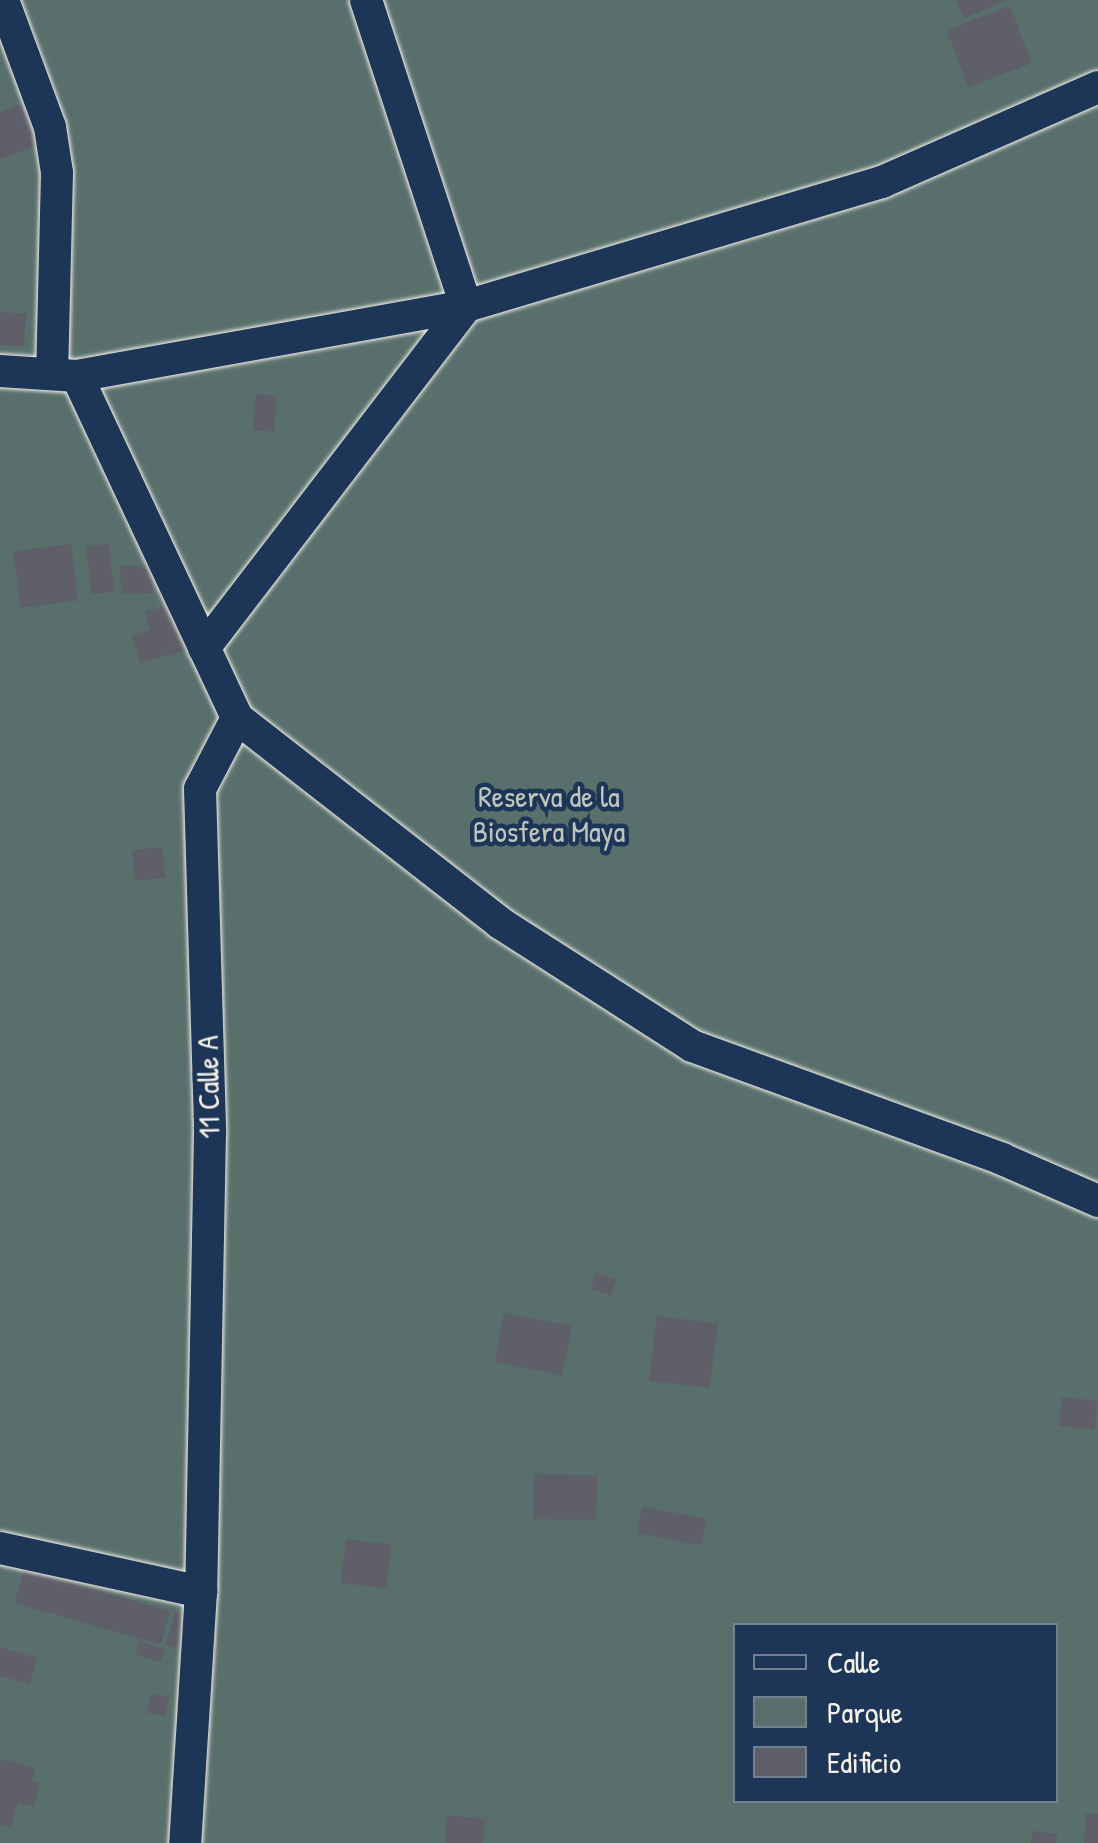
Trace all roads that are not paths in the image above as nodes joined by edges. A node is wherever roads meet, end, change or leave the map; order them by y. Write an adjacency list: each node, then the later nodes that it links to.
1 (3, 0): 6 (street)
2 (366, 0): 4 (street)
3 (1098, 87): 4 (street)
4 (466, 306): 6 (street); 7 (street)
5 (0, 372): 6 (street)
6 (64, 375): 7 (street)
7 (204, 648): 8 (street)
8 (237, 718): 9 (street); 11 (street, 11 Calle A)
9 (1098, 1201)
10 (0, 1548): 11 (street)
11 (201, 1592): 12 (street, 11 Calle A)
12 (185, 1843)

